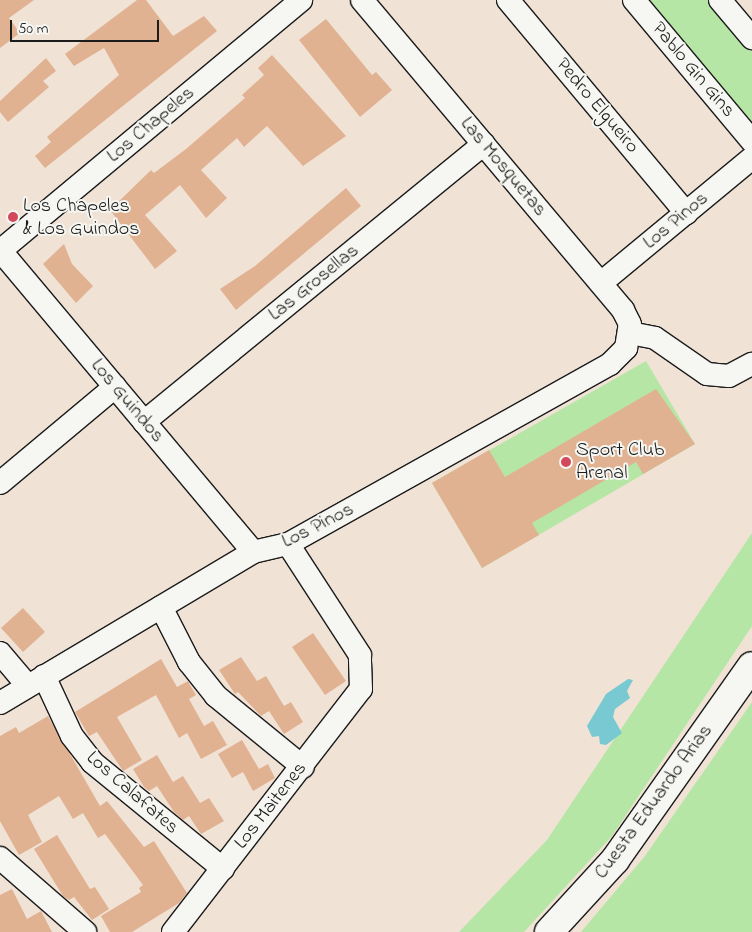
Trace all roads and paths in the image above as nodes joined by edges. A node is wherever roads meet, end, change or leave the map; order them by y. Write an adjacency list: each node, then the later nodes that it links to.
1 (301, 0): 11 (street, Los Chapeles)
2 (362, 0): 8 (street, Las Mosquetas)
3 (508, 0): 10 (street, Pedro Elgueiro)
4 (634, 0): 7 (street, Pablo Gin Gins)
5 (720, 0): 6 (street)
6 (752, 38)
7 (752, 141)
8 (484, 144): 12 (street, Las Mosquetas); 16 (street, Las Grosellas)
9 (752, 158): 10 (street, Los Pinos)
10 (686, 213): 12 (street, Los Pinos)
11 (0, 250): 15 (street, Los Guindos)
12 (601, 283): 13 (street, Las Mosquetas)
13 (630, 337): 14 (street); 18 (street, Los Pinos)
14 (752, 364)
15 (115, 387): 16 (street, Los Guindos); 17 (street)
16 (144, 422): 19 (street, Los Guindos)
17 (0, 483)
18 (288, 544): 19 (street, Los Pinos); 25 (street, Los Maitenes)
19 (253, 552): 20 (street, Los Pinos)
20 (161, 607): 23 (street, Los Pinos); 25 (street)
21 (0, 653): 23 (street, Los Calafates)
22 (752, 666): 30 (street, Cuesta Eduardo Arias)
23 (36, 681): 24 (street, Los Pinos); 27 (street, Los Calafates)
24 (0, 703)
25 (302, 767): 27 (street, Los Maitenes)
26 (0, 858): 28 (street)
27 (223, 869): 29 (street, Los Maitenes)
28 (85, 932)
29 (173, 932)
30 (549, 932)

